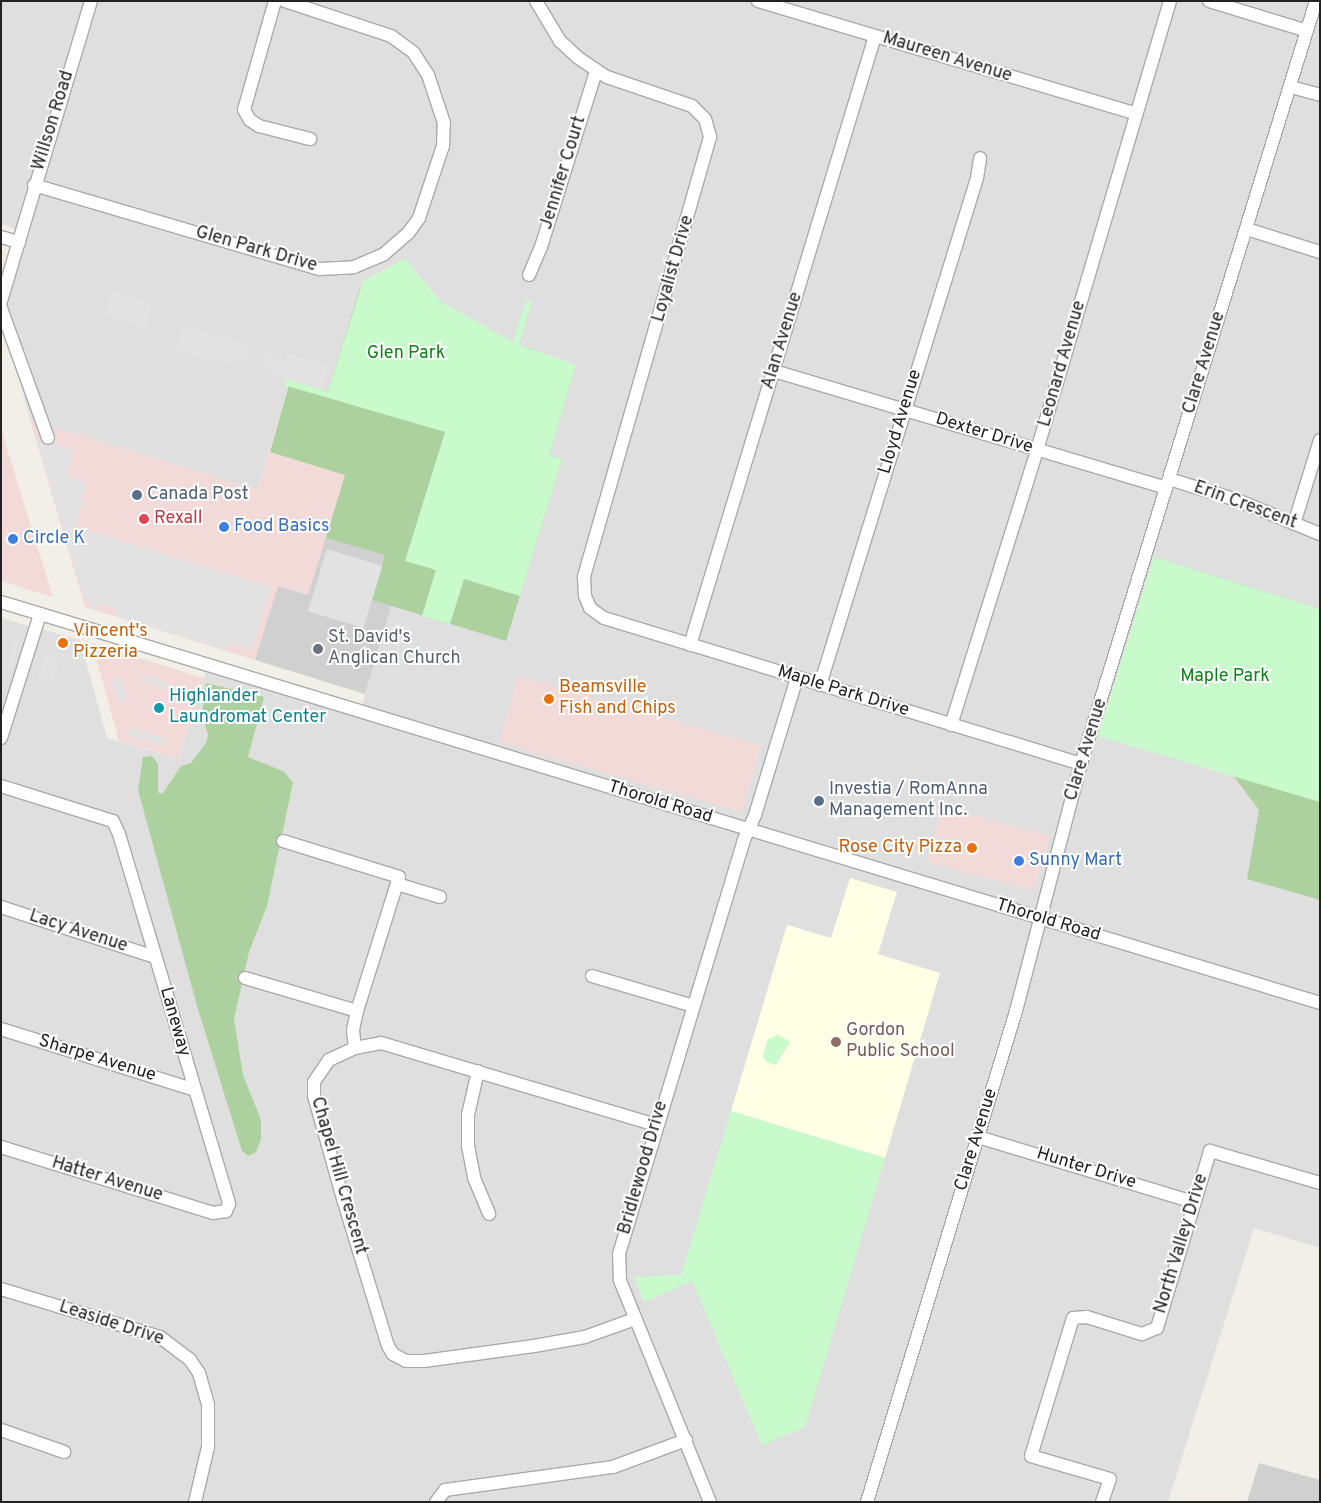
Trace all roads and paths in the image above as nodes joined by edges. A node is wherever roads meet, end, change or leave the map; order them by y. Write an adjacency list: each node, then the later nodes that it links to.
1 (92, 1): 18 (street, Willson Road)
2 (275, 1): 16 (street)
3 (285, 1): 18 (street, Glen Park Drive)
4 (536, 1): 12 (street, Loyalist Drive)
5 (758, 1): 9 (street, Maureen Avenue)
6 (1170, 1): 15 (street, Leonard Avenue)
7 (1209, 1): 10 (street)
8 (1316, 1): 10 (street, Clare Avenue)
9 (773, 3): 11 (street, Maureen Avenue)
10 (1307, 31): 13 (street, Clare Avenue)
11 (875, 36): 15 (street, Maureen Avenue); 26 (street, Alan Avenue)
12 (596, 71): 23 (street, Jennifer Court); 36 (street, Loyalist Drive)
13 (1291, 87): 14 (street); 19 (street, Clare Avenue)
14 (1320, 95)
15 (1136, 114): 30 (street, Leonard Avenue)
16 (310, 139)
17 (980, 158): 27 (street, Lloyd Avenue)
18 (34, 185): 21 (street, Willson Road)
19 (1247, 229): 22 (street); 31 (street, Clare Avenue)
20 (1, 237): 21 (street)
21 (19, 242): 24 (street, Willson Road)
22 (1320, 252)
23 (529, 275)
24 (1, 301)
25 (1, 308): 28 (street)
26 (774, 371): 27 (street, Dexter Drive); 37 (street, Alan Avenue)
27 (904, 410): 30 (street, Dexter Drive); 39 (street, Lloyd Avenue)
28 (48, 438)
29 (1320, 440): 32 (street)
30 (1037, 450): 31 (street, Dexter Drive); 40 (street, Leonard Avenue)
31 (1168, 484): 32 (street, Erin Crescent); 42 (street, Clare Avenue)
32 (1294, 524): 33 (street, Erin Crescent)
33 (1320, 534)
34 (1, 602): 35 (street, Thorold Road)
35 (40, 614): 41 (street); 44 (street, Thorold Road)
36 (604, 618): 37 (street, Maple Park Drive)
37 (690, 645): 38 (street, Maple Park Drive)
38 (797, 678): 39 (street, Maple Park Drive); 44 (street)
39 (820, 685): 40 (street, Maple Park Drive)
40 (951, 725): 42 (street, Maple Park Drive)
41 (1, 738)
42 (1082, 764): 49 (street, Clare Avenue)
43 (1, 786): 50 (street, Laneway)
44 (748, 830): 49 (street, Thorold Road); 54 (street, Bridlewood Drive)
45 (283, 841): 46 (street)
46 (397, 884): 47 (street); 55 (street)
47 (440, 897)
48 (1, 908): 50 (street, Lacy Avenue)
49 (1039, 919): 53 (street, Thorold Road); 61 (street, Clare Avenue)
50 (155, 956): 59 (street, Laneway)
51 (592, 976): 54 (street)
52 (245, 978): 55 (street)
53 (1320, 1002)
54 (693, 1006): 60 (street, Bridlewood Drive)
55 (356, 1011): 57 (street)
56 (1, 1029): 59 (street, Sharpe Avenue)
57 (355, 1048): 58 (street, Chapel Hill Crescent); 68 (street, Chapel Hill Crescent)
58 (478, 1071): 60 (street, Chapel Hill Crescent); 66 (street)
59 (193, 1089): 65 (street, Laneway)
60 (656, 1125): 68 (street, Bridlewood Drive)
61 (978, 1137): 64 (street, Hunter Drive); 75 (street, Clare Avenue)
62 (1, 1147): 65 (street, Hatter Avenue)
63 (1320, 1183): 64 (street, North Valley Drive)
64 (1193, 1202): 76 (street, North Valley Drive)
65 (213, 1213)
66 (489, 1214)
67 (1, 1289): 72 (street, Leaside Drive)
68 (635, 1318): 70 (street, Bridlewood Drive)
69 (1, 1430): 71 (street)
70 (686, 1440): 73 (street); 74 (street, Bridlewood Drive)
71 (64, 1452)
72 (194, 1502)
73 (436, 1502)
74 (710, 1502)
75 (868, 1502)
76 (1102, 1502)

